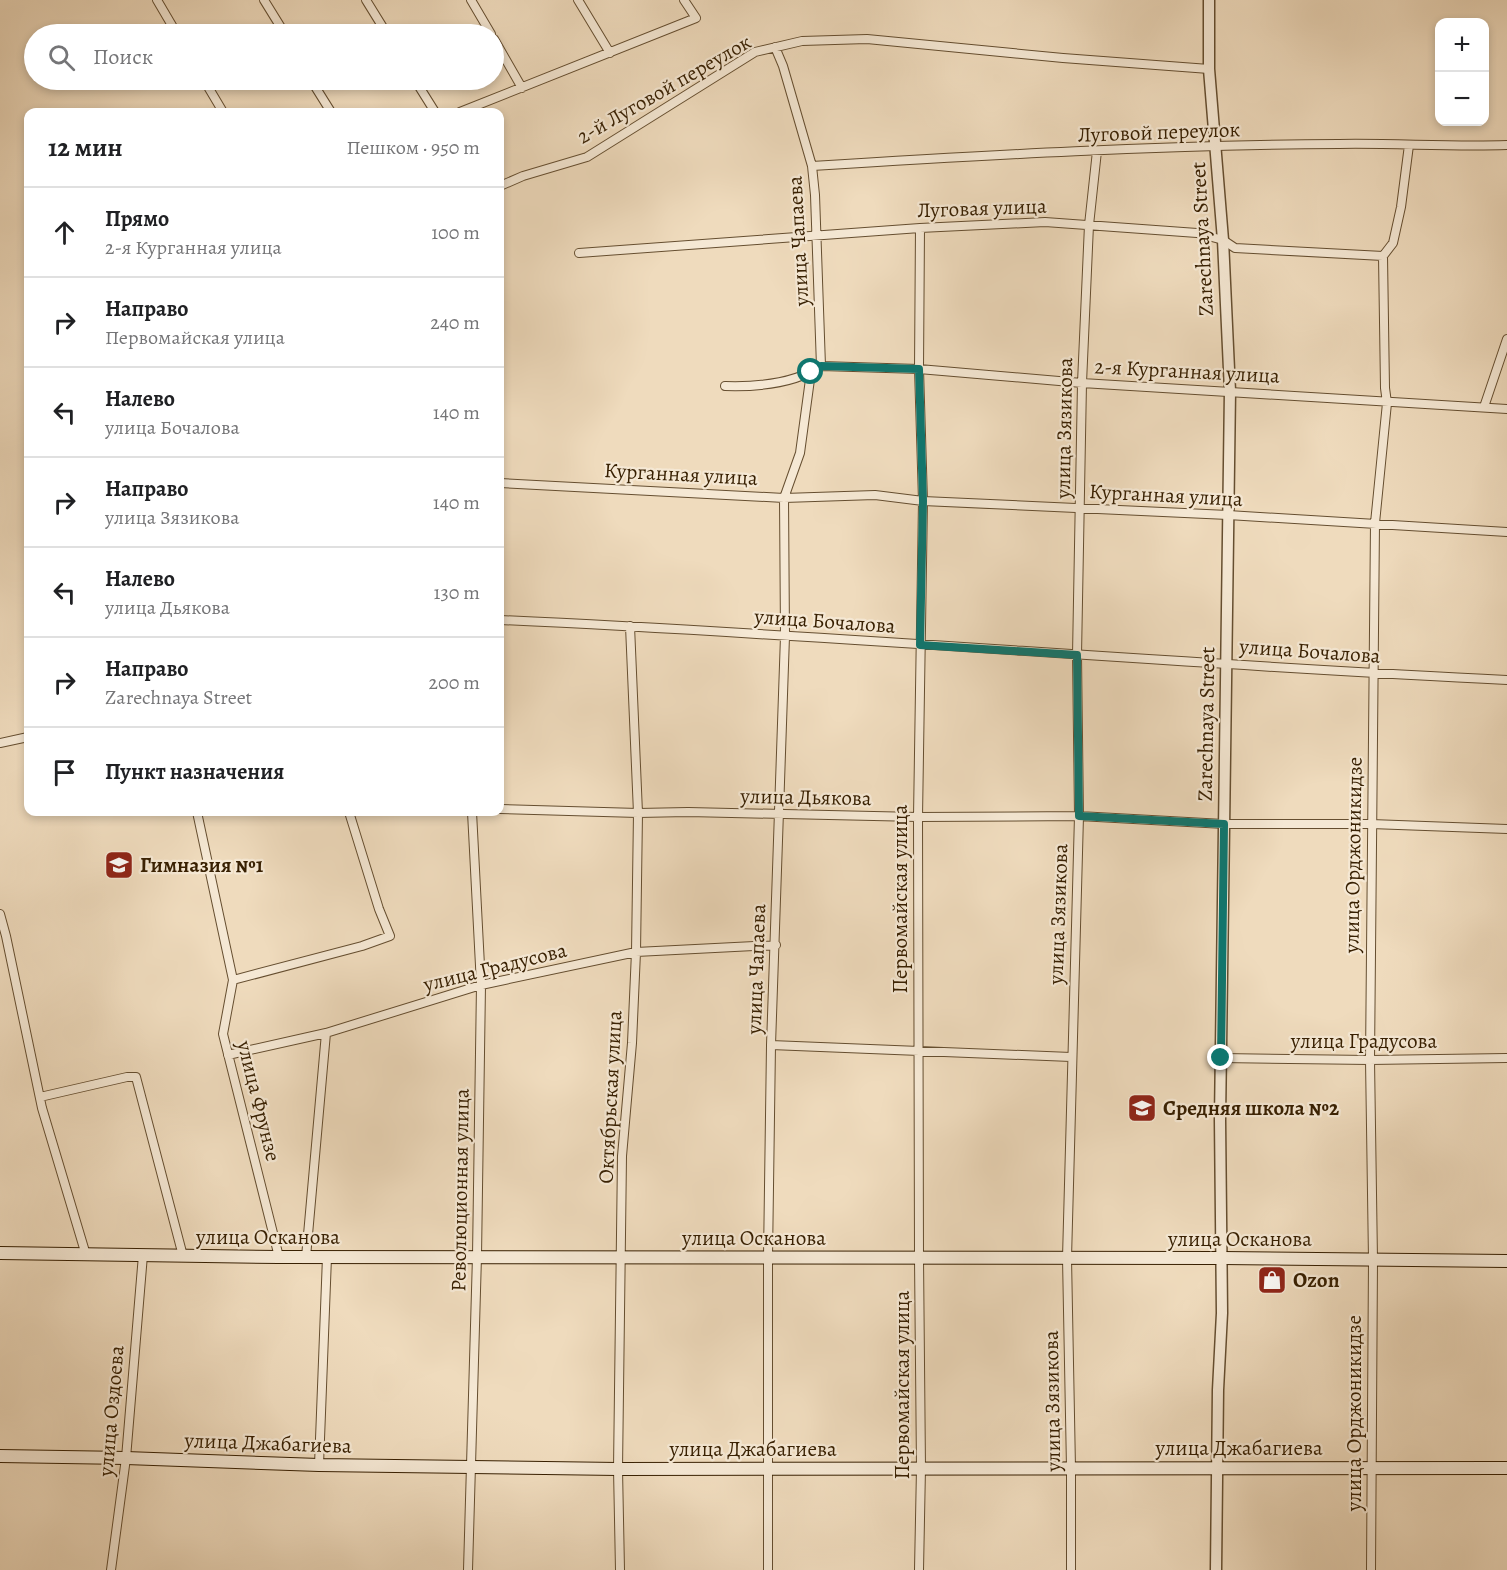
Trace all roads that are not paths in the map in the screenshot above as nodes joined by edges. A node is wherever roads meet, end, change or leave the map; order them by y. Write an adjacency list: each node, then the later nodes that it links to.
1 (157, 0): 8 (street)
2 (264, 0): 9 (street)
3 (366, 0): 10 (street)
4 (471, 0): 11 (street)
5 (578, 0): 13 (street)
6 (684, 0): 13 (street)
7 (1209, 0): 15 (street, Zarechnaya Street)
8 (171, 24)
9 (279, 24)
10 (381, 24)
11 (485, 24)
12 (775, 47): 15 (street, 2-й Луговой переулок); 28 (street, улица Чапаева); 29 (street, 2-й Луговой переулок)
13 (610, 53): 16 (street)
14 (504, 56): 16 (street)
15 (1209, 69): 26 (street, Zarechnaya Street)
16 (522, 88): 23 (street)
17 (210, 90): 20 (street)
18 (317, 90): 21 (street)
19 (421, 90): 22 (street)
20 (221, 108)
21 (328, 108)
22 (432, 108)
23 (470, 108)
24 (1409, 145): 25 (street, Луговой переулок); 26 (street, Луговой переулок); 35 (street, улица Орджоникидзе)
25 (1507, 145)
26 (1216, 147): 27 (street, Луговой переулок); 33 (street, Zarechnaya Street)
27 (1097, 151): 28 (street, Луговой переулок); 30 (street, улица Зязикова)
28 (812, 166): 32 (street, улица Чапаева)
29 (504, 184)
30 (1089, 225): 31 (street, Луговая улица); 33 (street, Луговая улица); 41 (street, улица Зязикова)
31 (920, 228): 32 (street, Луговая улица); 39 (street, Первомайская улица)
32 (816, 236): 34 (street, Луговая улица); 38 (street, улица Чапаева)
33 (1223, 240): 35 (street, Луговая улица); 43 (street, Zarechnaya Street)
34 (579, 253)
35 (1383, 256): 44 (street, улица Орджоникидзе)
36 (1507, 339): 37 (street)
37 (1503, 365): 45 (street)
38 (821, 366): 39 (street, 2-я Курганная улица); 40 (street)
39 (919, 369): 41 (street, 2-я Курганная улица); 49 (street, Первомайская улица)
40 (811, 372): 42 (street); 48 (street, улица Чапаева)
41 (1083, 383): 43 (street, 2-я Курганная улица); 50 (street, улица Зязикова)
42 (725, 386)
43 (1230, 391): 44 (street, 2-я Курганная улица); 51 (street, Zarechnaya Street)
44 (1387, 403): 45 (street, 2-я Курганная улица); 52 (street, улица Орджоникидзе)
45 (1484, 407): 46 (street, 2-я Курганная улица)
46 (1507, 409)
47 (504, 483): 48 (street, Курганная улица)
48 (784, 498): 49 (street, Курганная улица); 56 (street, улица Чапаева)
49 (923, 501): 50 (street, Курганная улица); 57 (street, Первомайская улица)
50 (1081, 508): 51 (street, Курганная улица); 58 (street, улица Зязикова)
51 (1228, 516): 52 (street, Курганная улица); 59 (street, Zarechnaya Street)
52 (1374, 523): 53 (street, Курганная улица); 60 (street, улица Орджоникидзе)
53 (1507, 532)
54 (504, 620): 55 (street, улица Бочалова)
55 (630, 626): 56 (street, улица Бочалова); 65 (street, Октябрьская улица)
56 (785, 636): 57 (street, улица Бочалова); 66 (street, улица Чапаева)
57 (920, 645): 58 (street, улица Бочалова); 71 (street, Первомайская улица)
58 (1077, 655): 59 (street, улица Бочалова); 70 (street, улица Зязикова)
59 (1226, 664): 60 (street, улица Бочалова); 72 (street, Zarechnaya Street)
60 (1373, 674): 61 (street, улица Бочалова); 73 (street, улица Орджоникидзе)
61 (1507, 680)
62 (24, 738): 63 (street)
63 (0, 743)
64 (504, 809): 65 (street, улица Дьякова)
65 (638, 813): 66 (street, улица Дьякова); 77 (street, Октябрьская улица)
66 (779, 814): 71 (street, улица Дьякова); 76 (street, улица Чапаева)
67 (198, 816): 78 (street, улица Фрунзе)
68 (350, 816): 78 (street)
69 (472, 816): 79 (street, Революционная улица)
70 (1079, 816): 71 (street, улица Дьякова); 72 (street, улица Дьякова); 84 (street, улица Зязикова)
71 (918, 817): 82 (street, Первомайская улица)
72 (1224, 824): 73 (street, улица Дьякова); 85 (street, Zarechnaya Street)
73 (1371, 824): 74 (street, улица Дьякова); 87 (street, улица Орджоникидзе)
74 (1507, 829)
75 (0, 914): 88 (street)
76 (776, 945): 77 (street, улица Градусова); 81 (street, улица Чапаева)
77 (636, 952): 79 (street, улица Градусова); 97 (street, Октябрьская улица)
78 (233, 980): 83 (street, улица Фрунзе)
79 (480, 985): 80 (street, улица Градусова); 93 (street, Революционная улица)
80 (326, 1033): 83 (street, улица Градусова); 95 (street, улица Фрунзе)
81 (771, 1046): 82 (street); 98 (street, улица Чапаева)
82 (918, 1050): 84 (street); 99 (street, Первомайская улица)
83 (228, 1055): 94 (street, улица Фрунзе)
84 (1071, 1057): 100 (street, улица Зязикова)
85 (1221, 1058): 87 (street, улица Градусова); 101 (street, Zarechnaya Street)
86 (1507, 1058): 87 (street, улица Градусова)
87 (1370, 1060): 102 (street, улица Орджоникидзе)
88 (40, 1097): 90 (street); 92 (street)
89 (0, 1253): 90 (main road, улица Осканова)
90 (86, 1255): 91 (main road, улица Осканова)
91 (143, 1255): 92 (main road, улица Осканова); 105 (street, улица Оздоева)
92 (183, 1256): 94 (main road, улица Осканова)
93 (477, 1256): 96 (main road, улица Осканова); 97 (main road, улица Осканова); 108 (street, Революционная улица)
94 (279, 1257): 95 (main road, улица Осканова)
95 (306, 1257): 96 (main road, улица Осканова)
96 (327, 1257): 106 (street)
97 (622, 1257): 98 (main road, улица Осканова); 114 (street, Октябрьская улица)
98 (768, 1257): 99 (main road, улица Осканова); 109 (street, улица Чапаева)
99 (919, 1258): 100 (main road, улица Осканова); 110 (street, Первомайская улица)
100 (1067, 1258): 101 (main road, улица Осканова); 111 (street, улица Зязикова)
101 (1222, 1258): 102 (main road, улица Осканова); 107 (street, Zarechnaya Street)
102 (1373, 1260): 103 (main road, улица Осканова); 112 (street, улица Орджоникидзе)
103 (1507, 1261)
104 (0, 1456): 105 (main road, улица Джабагиева)
105 (126, 1458): 106 (main road, улица Джабагиева); 115 (street, улица Оздоева)
106 (319, 1466): 108 (main road, улица Джабагиева)
107 (1218, 1467): 111 (main road, улица Джабагиева); 112 (main road, улица Джабагиева); 121 (street, Zarechnaya Street)
108 (471, 1468): 114 (main road, улица Джабагиева); 116 (street, Революционная улица)
109 (770, 1468): 110 (main road, улица Джабагиева); 114 (main road, улица Джабагиева); 118 (street, улица Чапаева)
110 (921, 1468): 111 (main road, улица Джабагиева); 119 (street, Первомайская улица)
111 (1071, 1468): 120 (street, улица Зязикова)
112 (1372, 1468): 113 (main road, улица Джабагиева); 122 (street, улица Орджоникидзе)
113 (1507, 1468)
114 (618, 1469): 117 (street, Октябрьская улица)
115 (111, 1570)
116 (468, 1570)
117 (620, 1570)
118 (768, 1570)
119 (919, 1570)
120 (1071, 1570)
121 (1216, 1570)
122 (1371, 1570)

